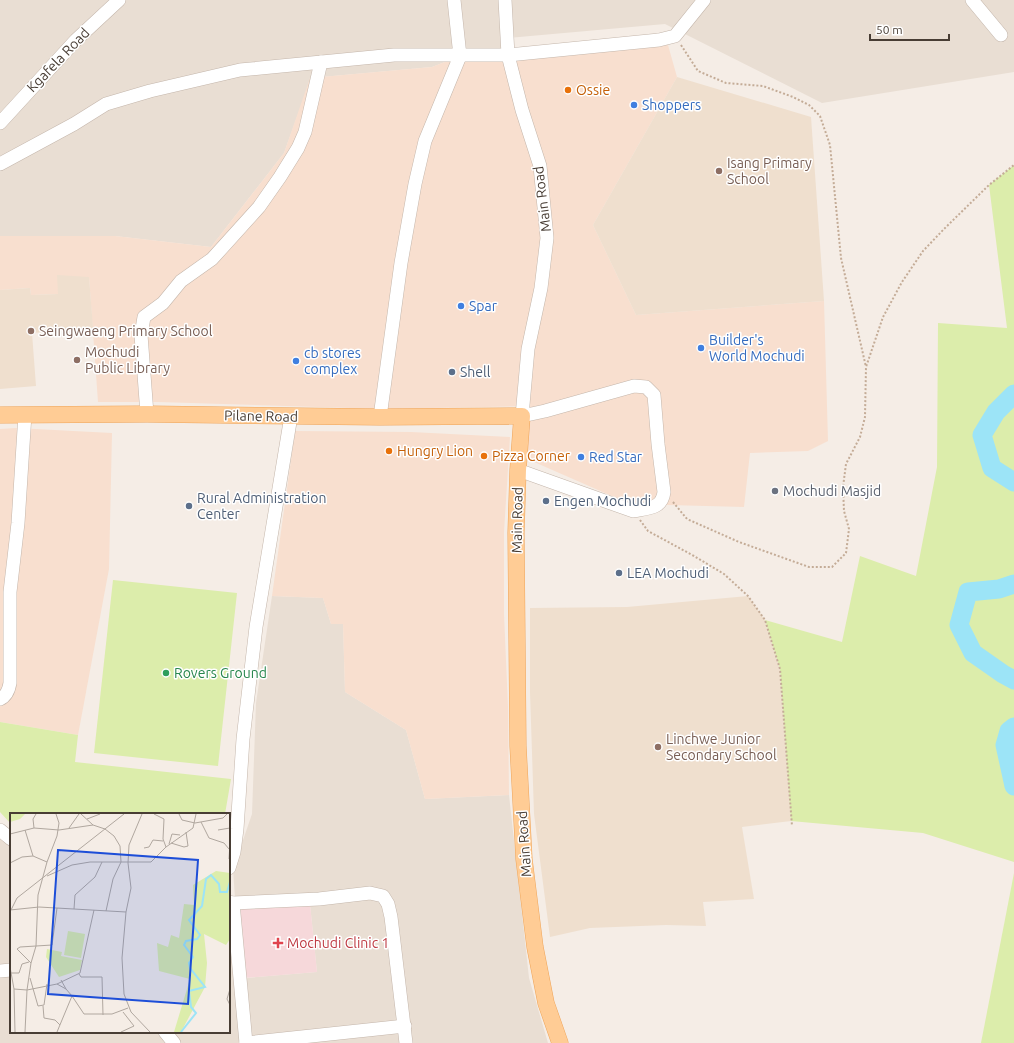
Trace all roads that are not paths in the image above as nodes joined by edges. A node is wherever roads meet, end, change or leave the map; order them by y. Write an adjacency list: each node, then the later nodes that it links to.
1 (119, 0): 10 (street, Kgafela Road)
2 (454, 0): 7 (street)
3 (505, 0): 8 (street, Main Road)
4 (704, 0): 8 (street)
5 (972, 0): 6 (street)
6 (1001, 35)
7 (460, 56): 8 (street); 9 (street); 17 (street)
8 (508, 56): 16 (street, Main Road)
9 (321, 62): 11 (street); 13 (street)
10 (0, 123)
11 (0, 164)
12 (25, 414): 13 (main road, Pilane Road); 14 (main road, Pilane Road); 19 (street)
13 (147, 414): 15 (main road, Pilane Road)
14 (0, 415)
15 (291, 416): 17 (main road, Pilane Road); 22 (street)
16 (522, 416): 17 (main road, Pilane Road); 18 (main road, Main Road); 18 (street)
17 (380, 417)
18 (518, 470): 31 (main road, Main Road)
19 (0, 699)
20 (0, 830): 21 (street)
21 (10, 838)
22 (230, 865)
23 (231, 902): 26 (street); 29 (street)
24 (10, 970): 25 (street)
25 (0, 971)
26 (405, 1026): 29 (street); 30 (street)
27 (165, 1033): 28 (street)
28 (174, 1043)
29 (246, 1043)
30 (406, 1043)
31 (560, 1043)

